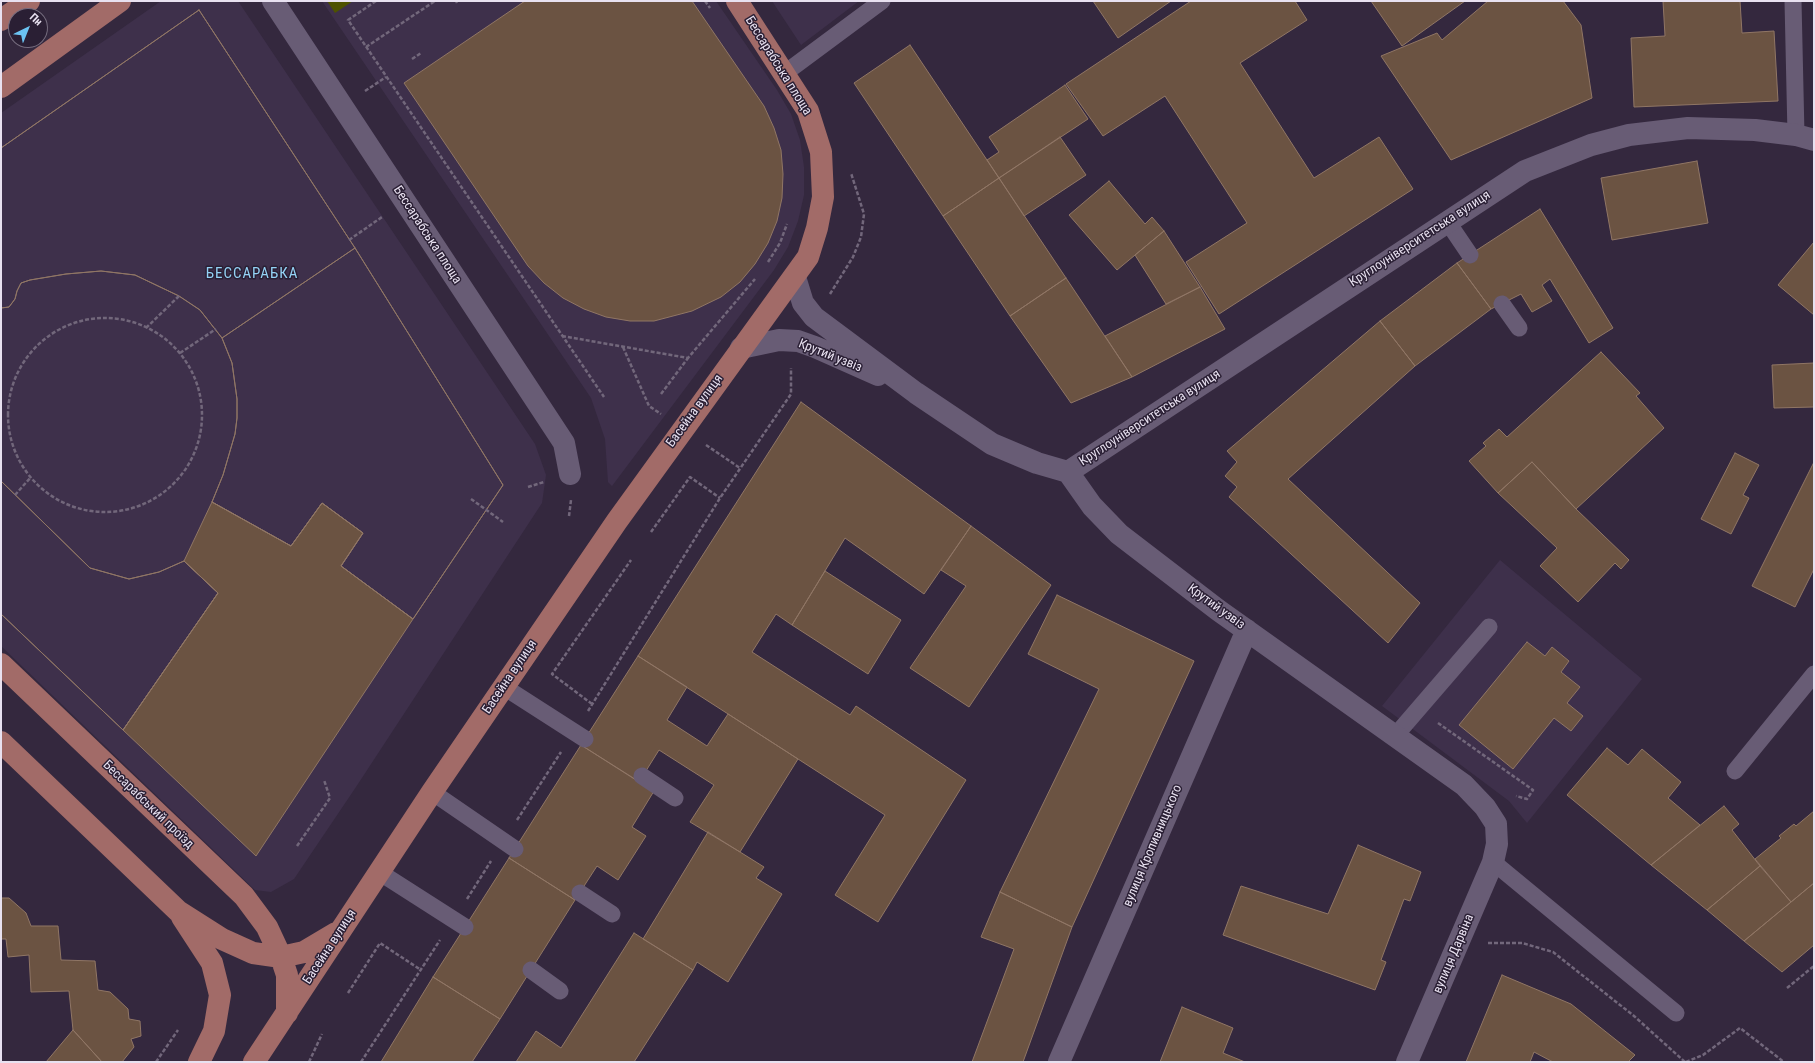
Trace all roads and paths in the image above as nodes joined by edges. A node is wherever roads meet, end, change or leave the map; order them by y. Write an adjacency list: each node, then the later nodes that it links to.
1 (29, 1): 11 (main road)
2 (120, 1): 16 (main road)
3 (273, 1): 39 (street, Бессарабська площа)
4 (376, 1): 12 (path)
5 (435, 1): 12 (path)
6 (705, 1): 10 (path)
7 (737, 1): 15 (main road, Бессарабська площа)
8 (882, 1): 15 (lane)
9 (1794, 1): 17 (lane)
10 (714, 14)
11 (1, 20)
12 (366, 47): 31 (path)
13 (421, 53): 14 (path)
14 (412, 59)
15 (785, 74): 25 (main road, Бессарабська площа)
16 (1, 87)
17 (1805, 138): 19 (street, Круглоуніверситетська вулиця)
18 (789, 219): 23 (path)
19 (1448, 221): 22 (lane); 38 (street, Круглоуніверситетська вулиця)
20 (362, 232): 21 (path)
21 (349, 240)
22 (1470, 255)
23 (766, 265)
24 (759, 275): 34 (path)
25 (795, 277): 32 (main road, Бессарабська площа); 35 (street, Крутий узвіз)
26 (179, 296): 28 (path)
27 (1502, 304): 29 (lane)
28 (146, 328): 33 (path); 40 (path)
29 (1519, 328)
30 (216, 329): 33 (path)
31 (562, 336): 34 (path); 37 (path)
32 (741, 348): 35 (street, Крутий узвіз); 51 (main road, Басейна вулиця)
33 (180, 353): 40 (path)
34 (688, 358): 36 (path)
35 (916, 393): 38 (street, Крутий узвіз)
36 (661, 394)
37 (604, 397)
38 (1068, 472): 48 (street, Крутий узвіз)
39 (570, 474)
40 (31, 477): 41 (path)
41 (15, 494)
42 (720, 498): 45 (path)
43 (471, 499): 44 (path)
44 (503, 522)
45 (651, 532)
46 (631, 560): 52 (path)
47 (1489, 626): 53 (lane)
48 (1247, 630): 53 (street, Крутий узвіз); 89 (street, вулиця Кропивницького)
49 (1, 664): 73 (main road, Бессарабський проїзд)
50 (1814, 674): 57 (lane)
51 (504, 686): 55 (lane); 60 (main road, Басейна вулиця)
52 (592, 704)
53 (1395, 736): 65 (street, Крутий узвіз)
54 (1459, 738): 61 (path)
55 (585, 739)
56 (1, 742): 68 (main road)
57 (1735, 771)
58 (642, 776): 62 (lane)
59 (324, 780): 63 (path)
60 (432, 792): 64 (lane); 66 (main road, Басейна вулиця)
61 (1516, 796)
62 (675, 798)
63 (297, 846)
64 (515, 849)
65 (1495, 853): 81 (lane); 90 (street, вулиця Дарвіна)
66 (379, 872): 70 (main road, Басейна вулиця); 71 (lane)
67 (580, 893): 69 (lane)
68 (178, 911): 73 (main road); 85 (main road)
69 (612, 914)
70 (342, 928): 73 (main road); 80 (main road, Басейна вулиця)
71 (465, 928)
72 (1487, 943): 91 (path)
73 (280, 957): 80 (main road, Бессарабський проїзд)
74 (1814, 966): 77 (path)
75 (421, 970): 79 (path)
76 (531, 970): 78 (lane)
77 (1787, 988)
78 (560, 991)
79 (348, 994)
80 (288, 1012): 86 (main road, Басейна вулиця); 87 (main road, Басейна вулиця)
81 (1676, 1012)
82 (178, 1030): 84 (path)
83 (322, 1034): 88 (path)
84 (156, 1062)
85 (199, 1062)
86 (254, 1062)
87 (272, 1062)
88 (309, 1062)
89 (1059, 1062)
90 (1407, 1062)
91 (1685, 1062): 92 (path)
92 (1784, 1062)

